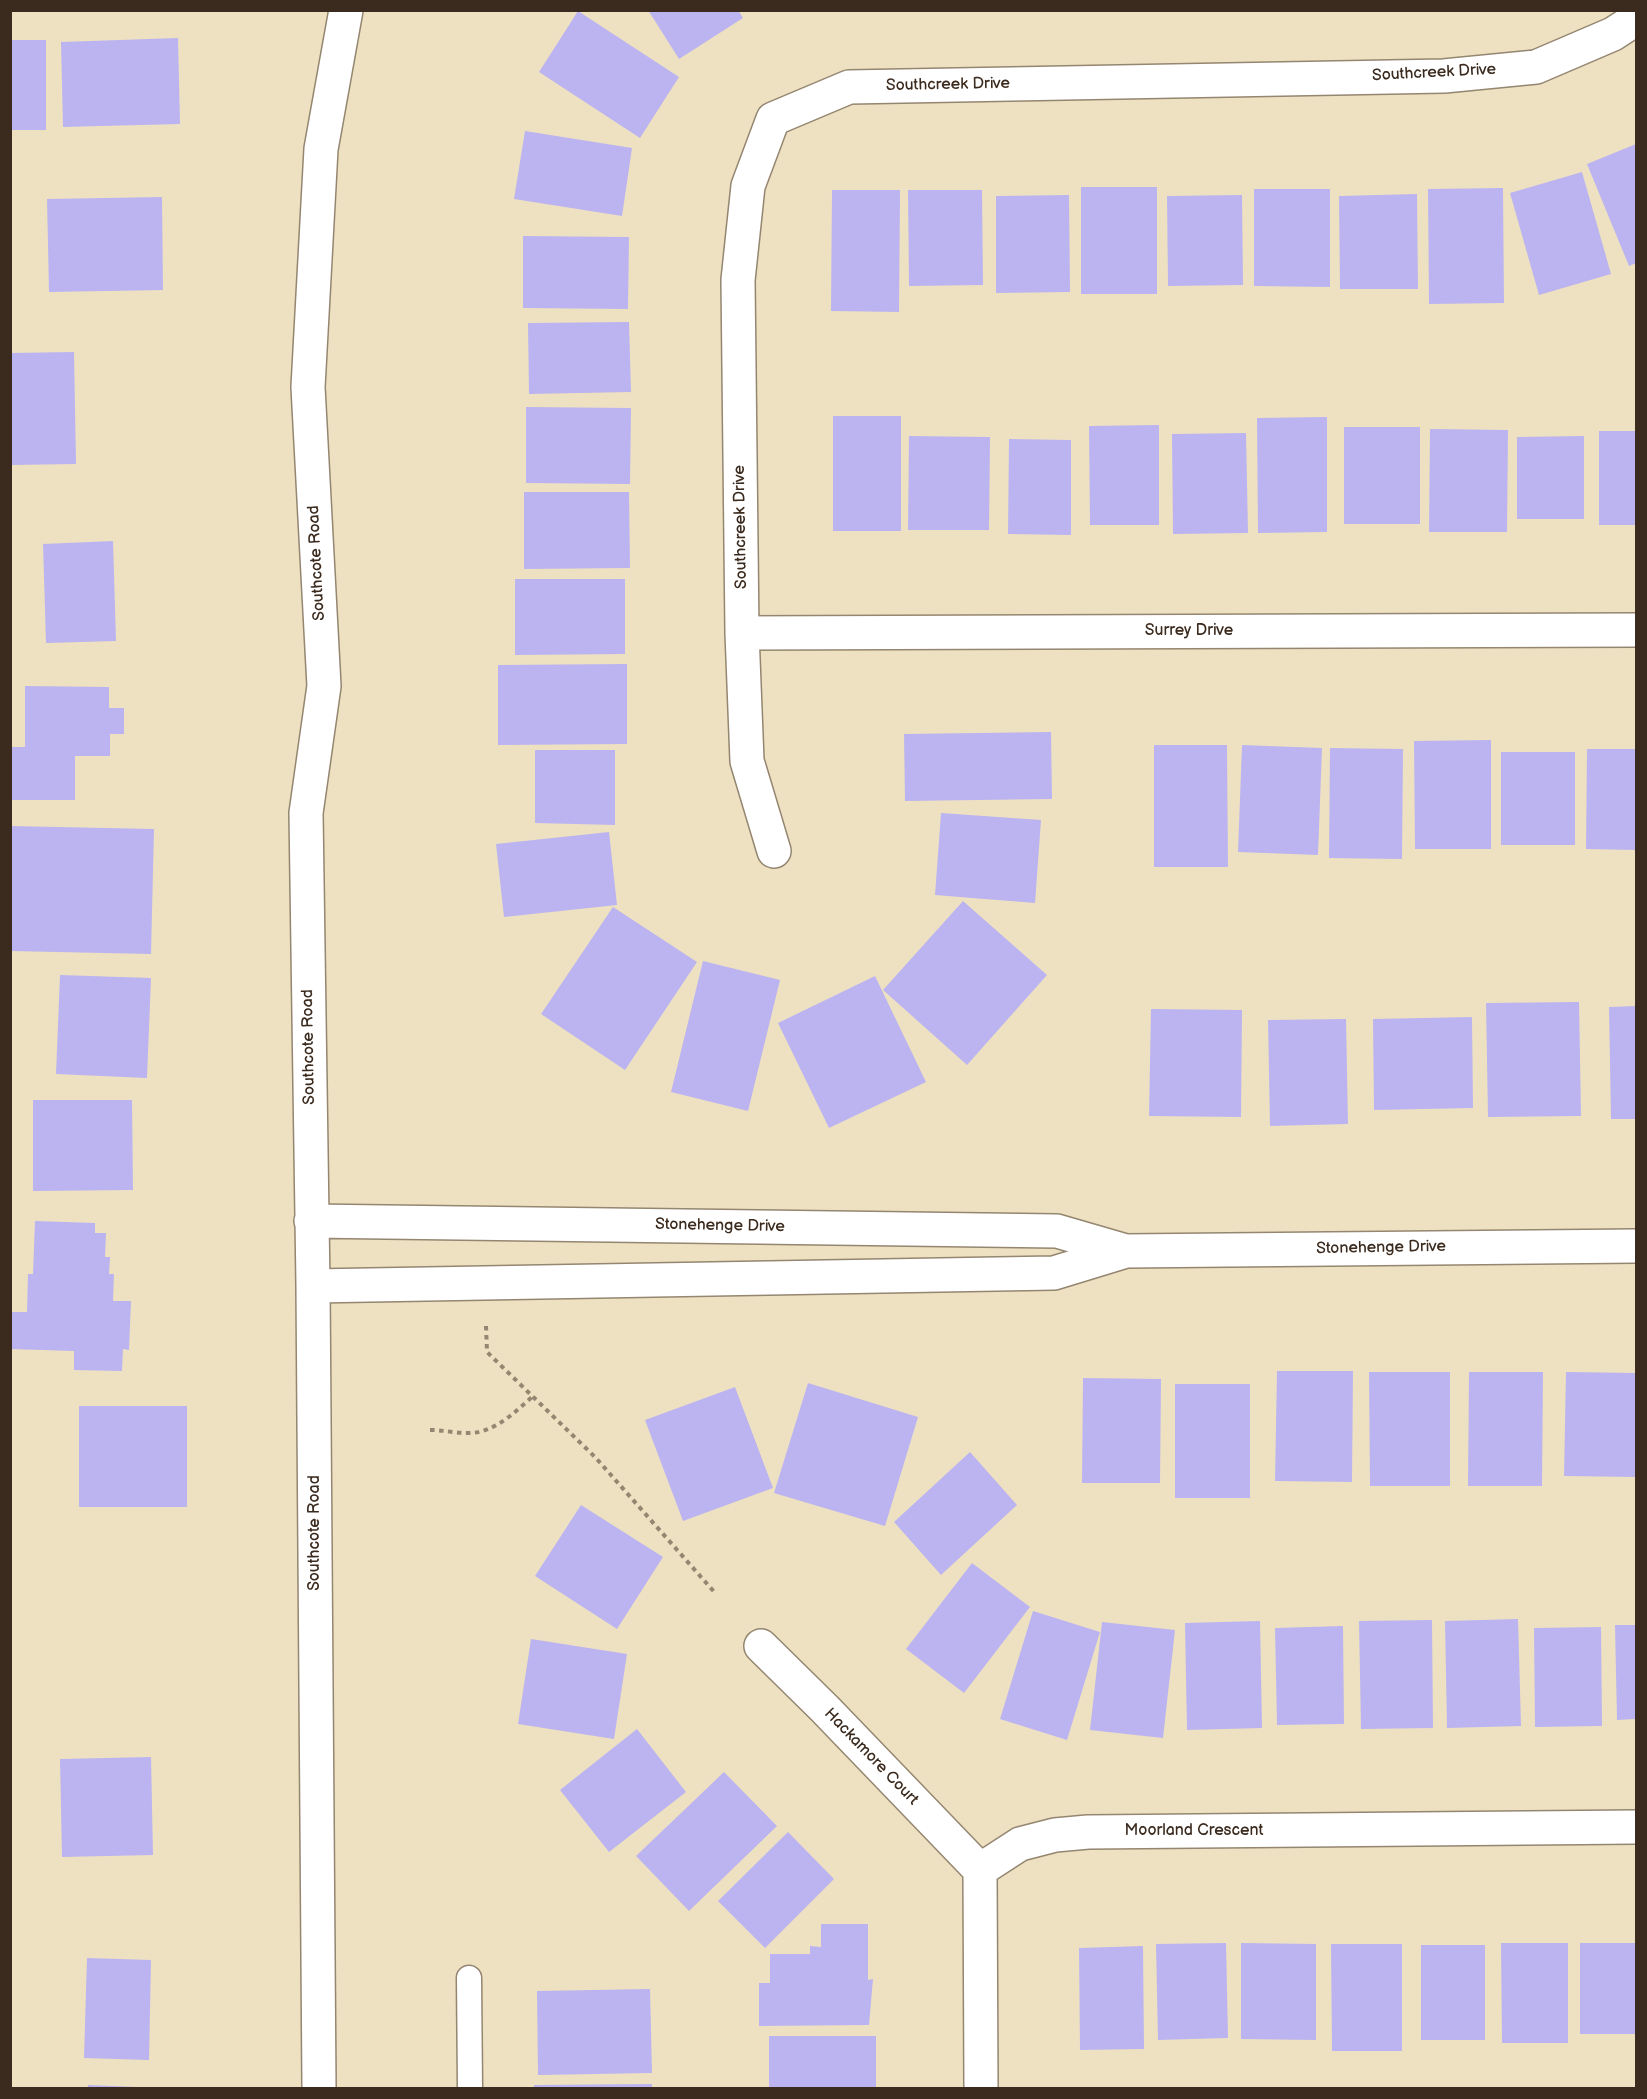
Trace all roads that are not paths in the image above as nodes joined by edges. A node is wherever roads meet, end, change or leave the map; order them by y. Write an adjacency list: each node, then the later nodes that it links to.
1 (346, 10): 6 (street, Southcote Road)
2 (1636, 19): 4 (street, Southcreek Drive)
3 (1636, 630): 4 (street, Surrey Drive)
4 (742, 633): 5 (street, Southcreek Drive)
5 (774, 851)
6 (311, 1221): 8 (street, Stonehenge Drive); 9 (street, Southcote Road)
7 (1636, 1246): 8 (street, Stonehenge Drive)
8 (1126, 1251): 9 (street, Stonehenge Drive)
9 (313, 1286): 14 (street, Southcote Road)
10 (761, 1646): 12 (street, Hackamore Court)
11 (1636, 1827): 12 (street, Moorland Crescent)
12 (980, 1870): 16 (street)
13 (469, 1978): 15 (lane)
14 (319, 2088)
15 (470, 2088)
16 (981, 2088)

